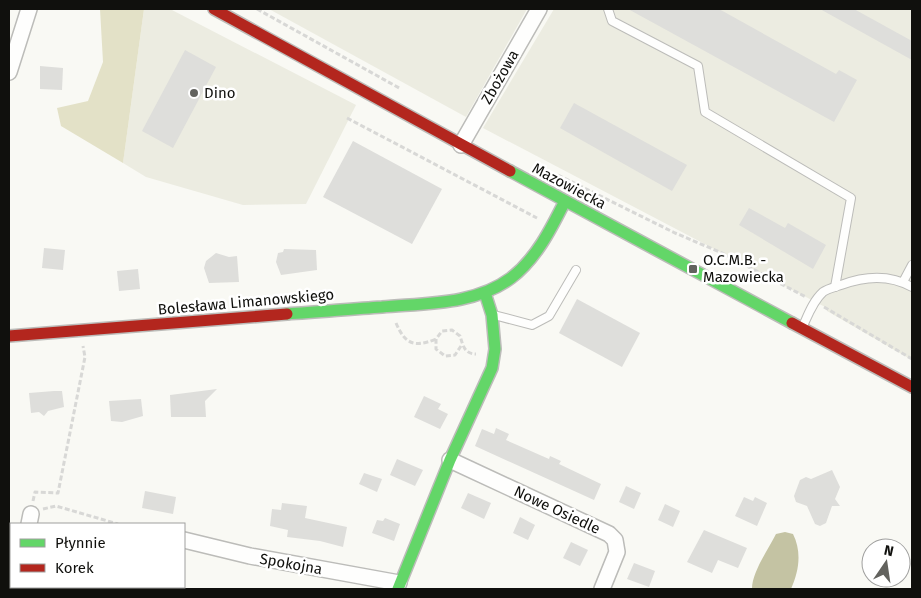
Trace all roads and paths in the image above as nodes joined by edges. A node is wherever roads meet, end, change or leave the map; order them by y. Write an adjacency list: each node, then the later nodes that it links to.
1 (29, 9): 6 (street)
2 (214, 9): 9 (street, Mazowiecka)
3 (257, 9): 7 (path)
4 (539, 9): 9 (street, Zbożowa)
5 (608, 9): 16 (lane)
6 (9, 72)
7 (402, 89)
8 (347, 118): 12 (path)
9 (461, 145): 11 (street, Mazowiecka)
10 (554, 172): 19 (path)
11 (565, 201): 18 (street); 22 (street, Mazowiecka)
12 (542, 221)
13 (912, 265): 15 (lane)
14 (576, 270): 20 (lane)
15 (903, 282): 16 (lane); 17 (lane)
16 (835, 287): 19 (lane)
17 (912, 287)
18 (485, 293): 20 (street); 23 (street, Bolesława Limanowskiego)
19 (815, 302): 22 (lane); 28 (path)
20 (492, 315): 30 (street)
21 (394, 318): 24 (path)
22 (802, 327): 29 (street, Mazowiecka)
23 (9, 336)
24 (436, 339): 26 (path); 26 (path)
25 (83, 345): 31 (path)
26 (461, 346): 27 (path)
27 (483, 354)
28 (912, 359)
29 (912, 387)
30 (450, 460): 34 (street); 35 (street, Nowe Osiedle)
31 (30, 519): 32 (path)
32 (115, 523)
33 (185, 540): 34 (street, Spokojna)
34 (398, 586)
35 (602, 589)

